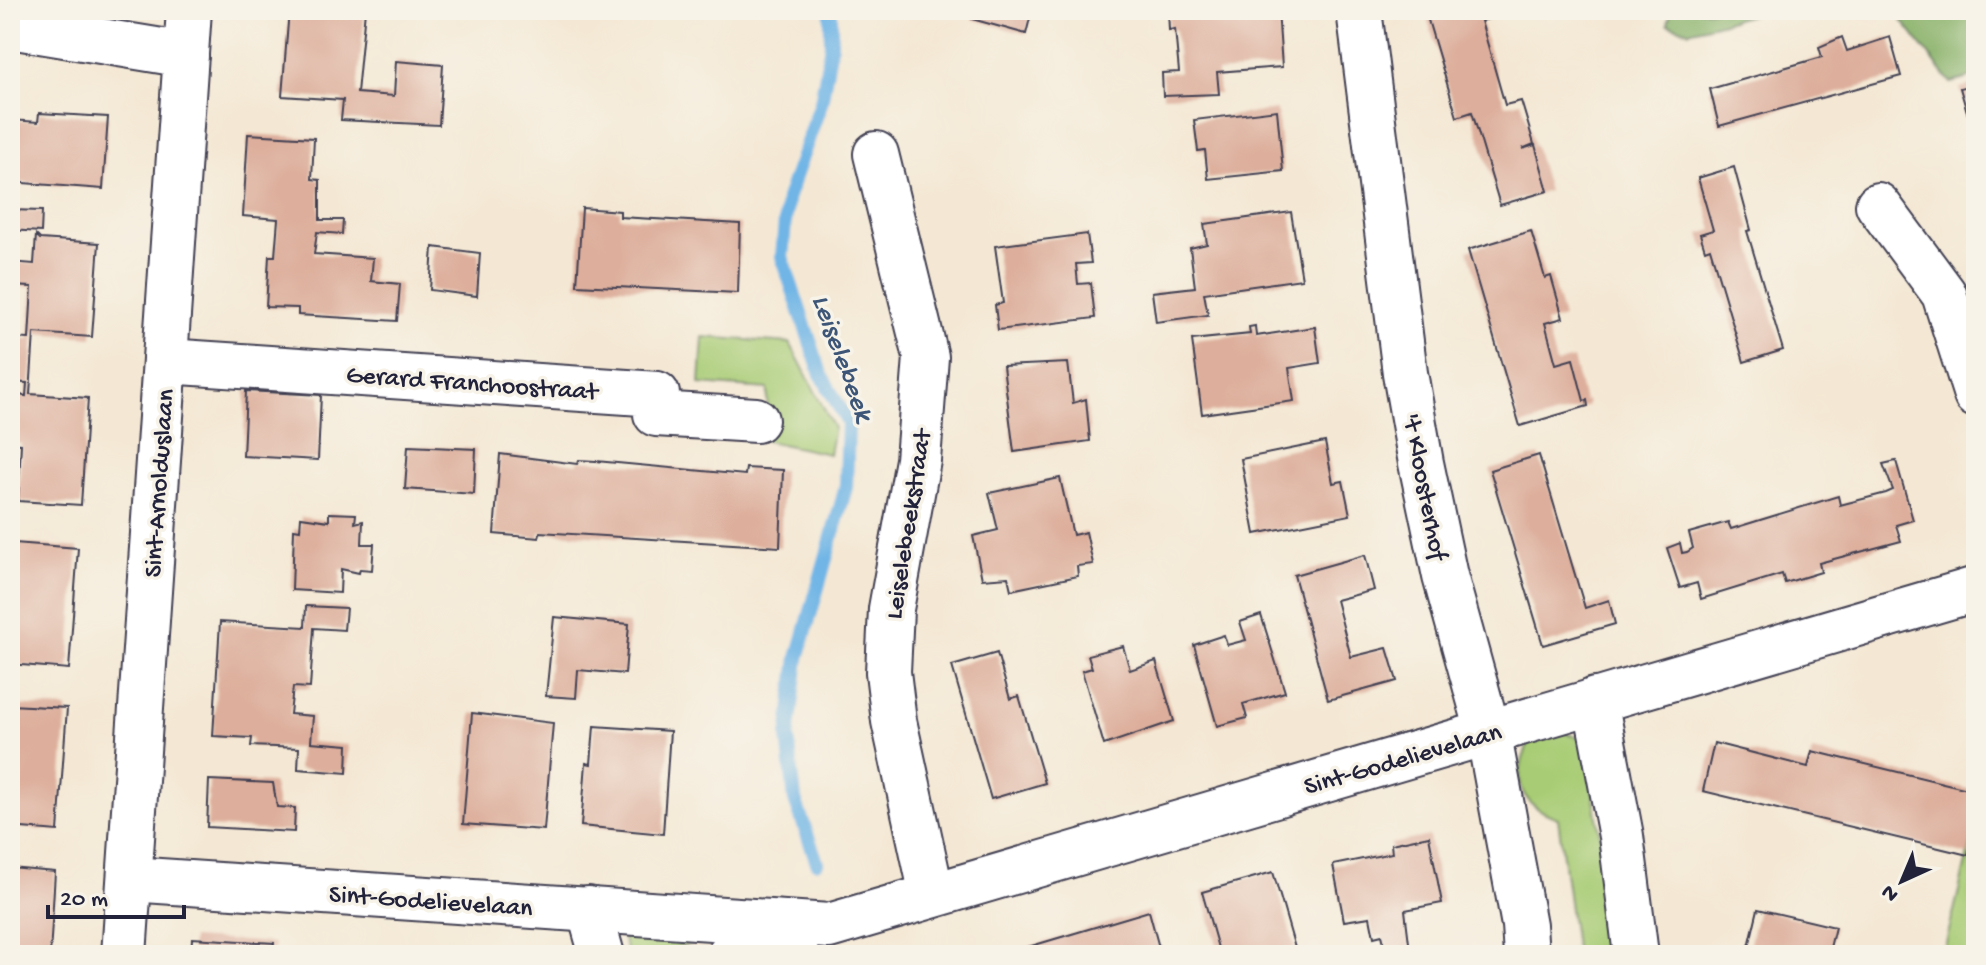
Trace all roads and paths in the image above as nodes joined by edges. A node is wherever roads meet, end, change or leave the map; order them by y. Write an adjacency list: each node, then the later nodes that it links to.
1 (189, 10): 4 (street, Sint-Arnolduslaan)
2 (1359, 10): 13 (street, 't Kloosterhof)
3 (10, 26): 4 (street)
4 (186, 55): 8 (street, Sint-Arnolduslaan)
5 (876, 154): 15 (street, Leiselebeekstraat)
6 (1878, 205): 7 (street)
7 (1964, 305): 9 (street)
8 (166, 361): 10 (street, Gerard Franchoostraat); 14 (street, Sint-Arnolduslaan)
9 (1976, 395)
10 (756, 420)
11 (1976, 589): 12 (street, Sint-Godelievelaan)
12 (1595, 700): 13 (street, Sint-Godelievelaan); 22 (street)
13 (1488, 731): 15 (street, Sint-Godelievelaan); 21 (street, 't Kloosterhof)
14 (130, 879): 16 (street, Sint-Godelievelaan); 18 (street, Sint-Arnolduslaan)
15 (932, 895): 17 (street, Sint-Godelievelaan)
16 (589, 909): 17 (street, Sint-Godelievelaan); 19 (street)
17 (829, 926): 20 (street, Sint-Godelievelaan)
18 (124, 955)
19 (602, 955)
20 (729, 955)
21 (1526, 955)
22 (1636, 955)

